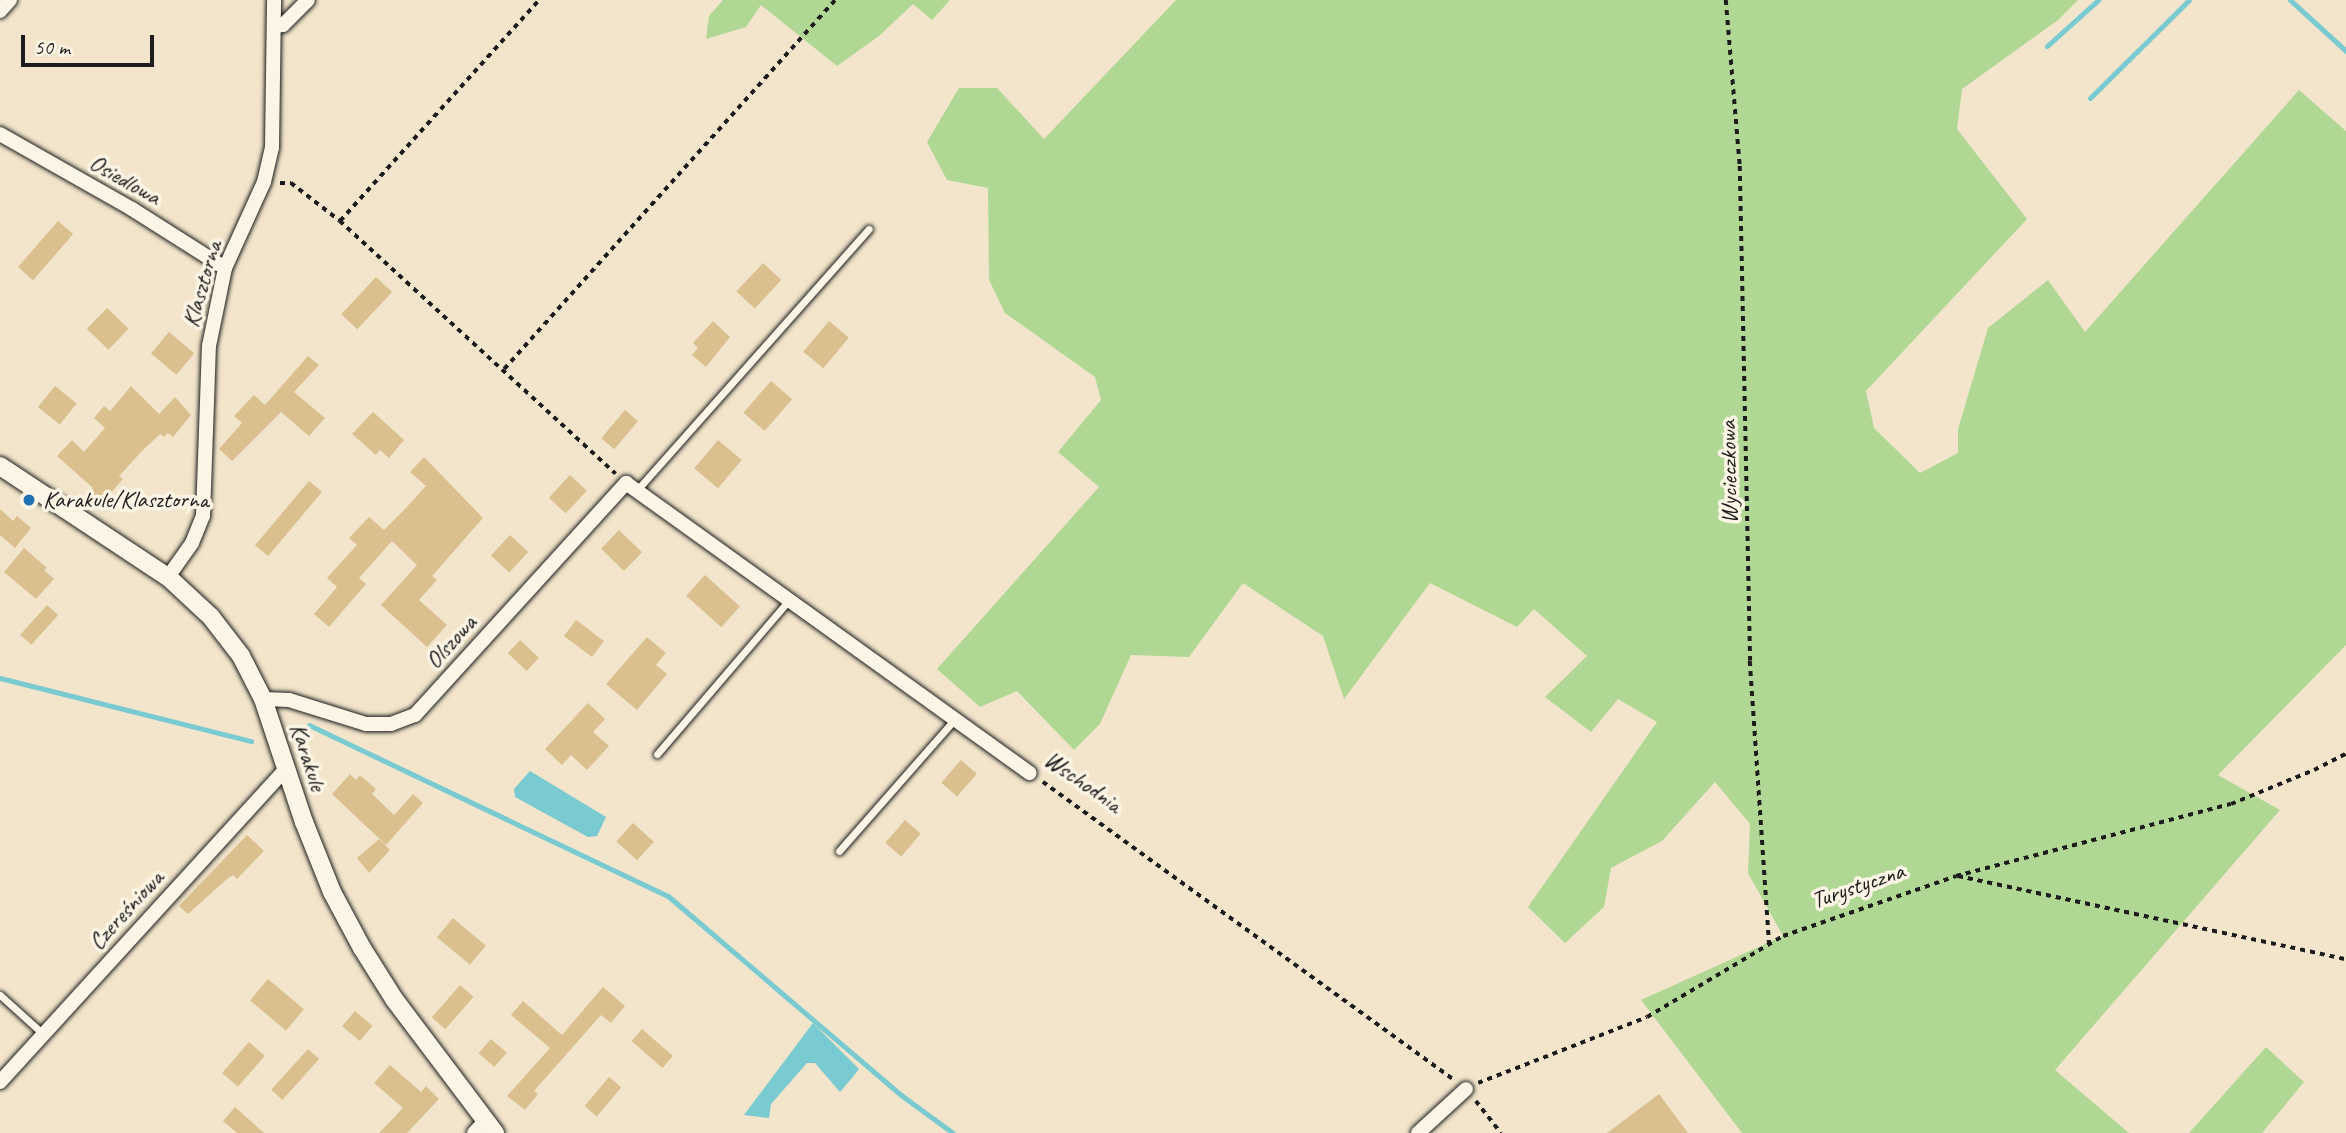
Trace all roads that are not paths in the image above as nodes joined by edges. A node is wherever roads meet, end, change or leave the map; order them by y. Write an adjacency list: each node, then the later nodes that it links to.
1 (10, 0): 4 (street)
2 (274, 0): 5 (street, Klasztorna)
3 (308, 0): 5 (street)
4 (0, 11)
5 (274, 26): 8 (street, Klasztorna)
6 (0, 134): 8 (street, Osiedlowa)
7 (869, 229): 10 (lane)
8 (225, 268): 11 (street, Klasztorna)
9 (0, 466): 11 (street, Karakule)
10 (631, 487): 12 (street, Wschodnia); 13 (street, Olszowa)
11 (168, 577): 13 (street, Karakule)
12 (790, 599): 14 (street, Wschodnia); 15 (lane)
13 (263, 699): 16 (street, Karakule)
14 (955, 719): 17 (street, Wschodnia); 18 (lane)
15 (657, 754)
16 (286, 769): 20 (street, Czereśniowa); 23 (street, Karakule)
17 (1030, 773)
18 (839, 850)
19 (0, 995): 20 (lane)
20 (43, 1034): 21 (street, Czereśniowa)
21 (0, 1082)
22 (1466, 1089): 24 (street)
23 (485, 1129)
24 (1419, 1133)

